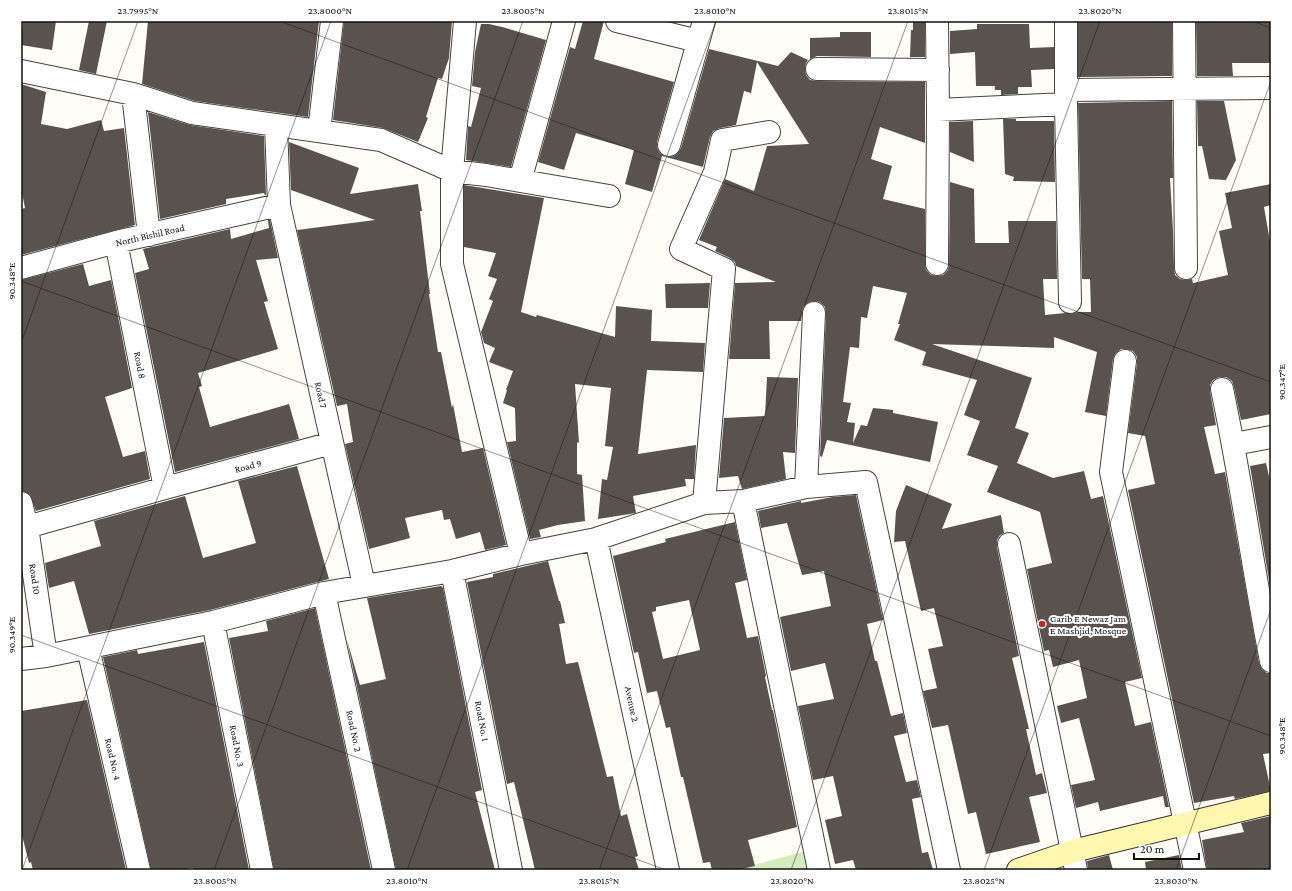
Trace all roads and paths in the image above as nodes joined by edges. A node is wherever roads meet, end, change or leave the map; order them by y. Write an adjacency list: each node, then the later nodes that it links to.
1 (332, 21): 18 (street)
2 (465, 21): 21 (street)
3 (564, 21): 22 (street)
4 (617, 21): 8 (street)
5 (937, 21): 10 (street)
6 (1066, 21): 15 (street)
7 (1184, 21): 13 (street)
8 (701, 31): 20 (street)
9 (817, 69): 10 (street)
10 (938, 70): 16 (street)
11 (21, 71): 14 (street)
12 (1271, 88): 13 (street)
13 (1185, 89): 15 (street); 29 (street)
14 (133, 94): 17 (street); 25 (street)
15 (1066, 97): 16 (street); 30 (street)
16 (938, 110): 27 (street)
17 (276, 124): 18 (street); 24 (street, Road 7)
18 (319, 131): 21 (street)
19 (769, 132): 41 (street)
20 (669, 145)
21 (452, 171): 22 (street); 45 (street)
22 (520, 181): 23 (street)
23 (609, 196)
24 (279, 205): 25 (street, North Bishil Road); 35 (street, Road 7)
25 (149, 235): 26 (street, North Bishil Road)
26 (116, 242): 28 (street, North Bishil Road); 38 (street, Road 8)
27 (937, 264)
28 (21, 268)
29 (1186, 268)
30 (1070, 302)
31 (814, 313): 37 (street)
32 (1125, 361): 55 (street)
33 (1222, 389): 36 (street)
34 (1271, 437): 36 (street)
35 (332, 443): 38 (street, Road 9); 47 (street, Road 7)
36 (1234, 444): 53 (street)
37 (806, 487): 39 (street); 63 (street)
38 (164, 488): 42 (street, Road 9)
39 (743, 502): 41 (street); 62 (street)
40 (21, 503): 42 (street, Road 10)
41 (704, 503): 43 (street)
42 (27, 527): 51 (street, Road 10)
43 (596, 539): 45 (street); 61 (street, Avenue 2)
44 (1009, 544): 56 (street)
45 (521, 554): 46 (street)
46 (452, 571): 47 (street); 60 (street, Road No. 1)
47 (364, 585): 48 (street)
48 (324, 592): 49 (street); 59 (street, Road No. 2)
49 (213, 622): 50 (street); 58 (street, Road No. 3)
50 (88, 648): 51 (street); 57 (street, Road No. 4)
51 (46, 656): 52 (street)
52 (21, 660)
53 (1271, 660)
54 (1271, 802): 55 (street)
55 (1184, 823): 56 (street); 65 (street)
56 (1074, 860): 64 (street)
57 (139, 870)
58 (262, 870)
59 (384, 870)
60 (511, 870)
61 (668, 870)
62 (819, 870)
63 (949, 870)
64 (1018, 870)
65 (1195, 870)

